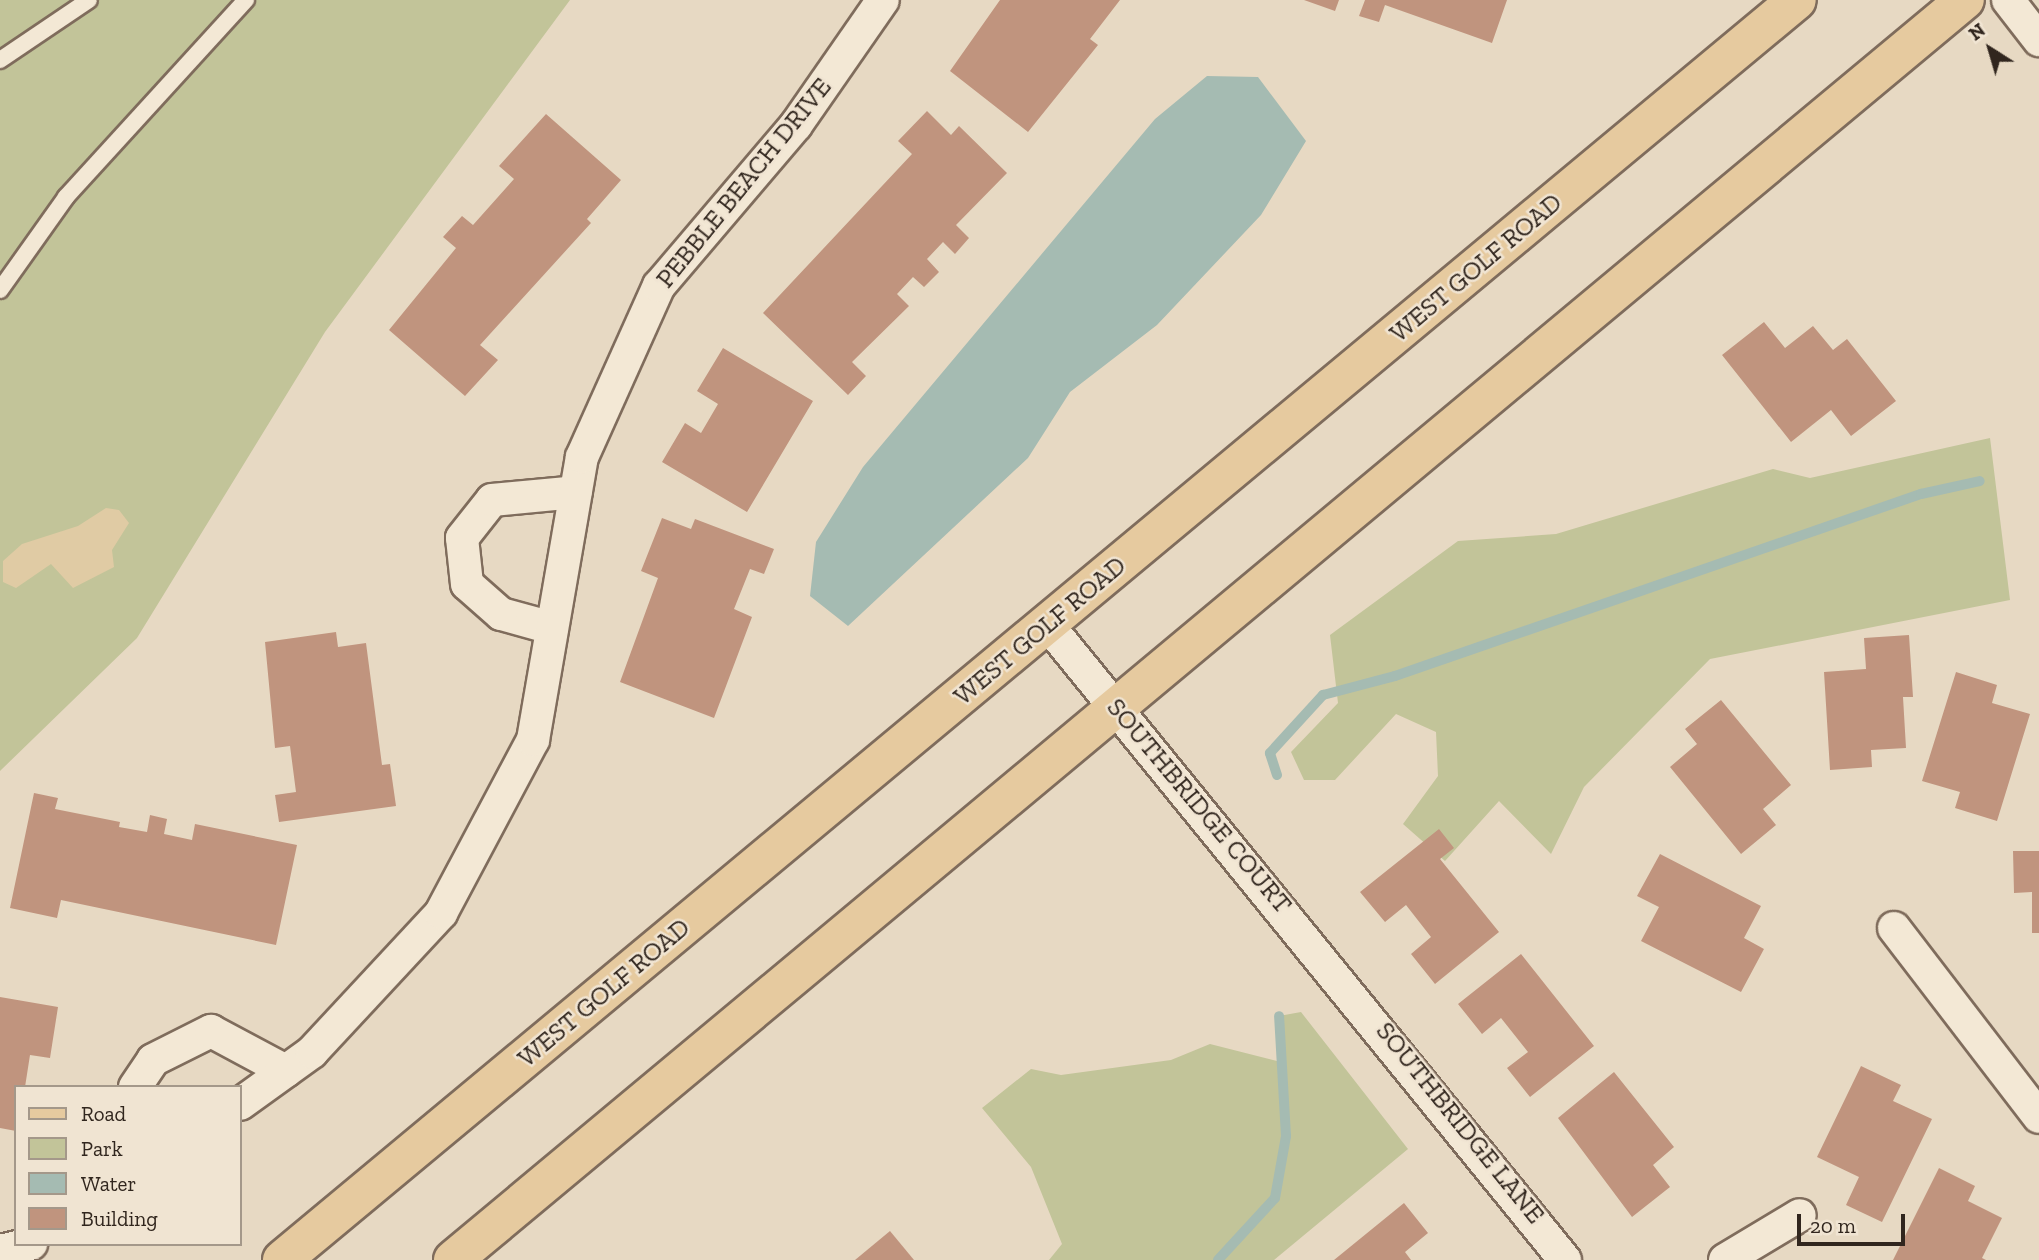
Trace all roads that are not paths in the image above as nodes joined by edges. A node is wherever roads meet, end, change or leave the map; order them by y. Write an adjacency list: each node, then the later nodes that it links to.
1 (89, 0): 8 (lane)
2 (246, 0): 9 (lane)
3 (883, 0): 10 (street, PEBBLE BEACH DRIVE)
4 (1797, 0): 11 (main road, WEST GOLF ROAD)
5 (1965, 0): 13 (main road)
6 (2008, 0): 7 (street)
7 (2039, 40)
8 (0, 60)
9 (0, 290)
10 (576, 492): 12 (street, PEBBLE BEACH DRIVE); 12 (street)
11 (1048, 625): 13 (street, SOUTHBRIDGE COURT); 23 (main road, WEST GOLF ROAD)
12 (552, 628): 16 (street, PEBBLE BEACH DRIVE)
13 (1120, 710): 15 (street, SOUTHBRIDGE COURT); 24 (main road)
14 (1894, 928): 19 (street)
15 (1350, 988): 25 (street, SOUTHBRIDGE LANE)
16 (286, 1071): 17 (street); 18 (street, PEBBLE BEACH DRIVE)
17 (136, 1085)
18 (242, 1103)
19 (2039, 1117)
20 (1800, 1216): 26 (street)
21 (22, 1246): 22 (street)
22 (0, 1251)
23 (282, 1260)
24 (453, 1260)
25 (1565, 1260)
26 (1725, 1260)

